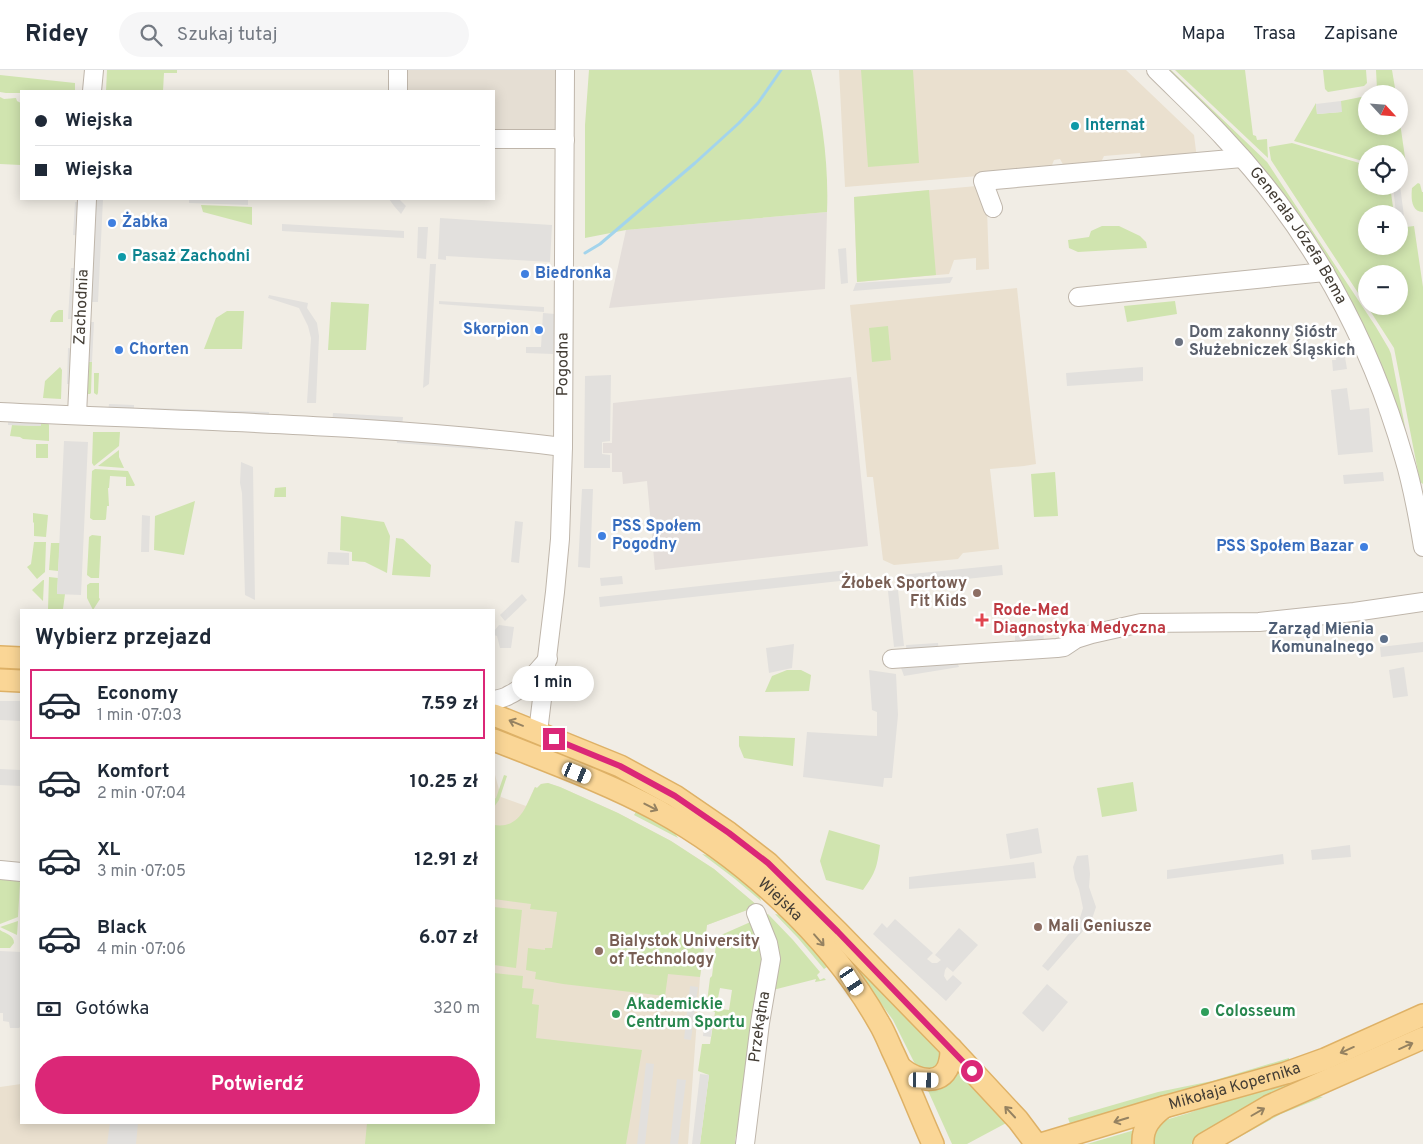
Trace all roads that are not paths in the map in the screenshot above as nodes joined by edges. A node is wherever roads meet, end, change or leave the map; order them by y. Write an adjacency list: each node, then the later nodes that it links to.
1 (94, 70): 5 (street)
2 (398, 70): 6 (street)
3 (566, 70): 8 (street, Pogodna)
4 (1156, 70): 9 (street, Generała Józefa Bema)
5 (92, 90)
6 (398, 90)
7 (495, 139): 8 (street)
8 (565, 140): 16 (street, Pogodna)
9 (1242, 158): 11 (street); 12 (street, Generała Józefa Bema)
10 (87, 200): 15 (street, Zachodnia)
11 (994, 208)
12 (1324, 272): 13 (street); 17 (street, Generała Józefa Bema)
13 (1078, 297)
14 (0, 412): 15 (street)
15 (77, 416): 16 (street)
16 (563, 447): 21 (street, Pogodna)
17 (1423, 547)
18 (1423, 602): 22 (street)
19 (0, 657): 20 (main road)
20 (20, 658)
21 (548, 659): 25 (street); 27 (street, Pogodna)
22 (892, 659)
23 (0, 680): 24 (main road)
24 (20, 681)
25 (495, 700)
26 (495, 714): 27 (main road, Wiejska, one-way to 26)
27 (538, 732): 29 (main road); 35 (main road, Wiejska)
28 (495, 740): 29 (main road, Wiejska)
29 (530, 754): 36 (main road, Wiejska, one-way to 36)
30 (0, 870): 31 (street)
31 (20, 872)
32 (756, 913): 38 (street, Przekątna)
33 (1423, 1015): 37 (main road, Mikołaja Kopernika, one-way to 37)
34 (1423, 1038): 43 (main road, Mikołaja Kopernika, one-way to 34)
35 (951, 1048): 36 (main road); 40 (main road, Wiejska, one-way to 35)
36 (901, 1068): 39 (main road, Wiejska)
37 (1164, 1107): 41 (main road, Mikołaja Kopernika, one-way to 41); 42 (main road)
38 (745, 1144)
39 (931, 1144)
40 (1036, 1144)
41 (1041, 1144)
42 (1143, 1144)
43 (1204, 1144)

